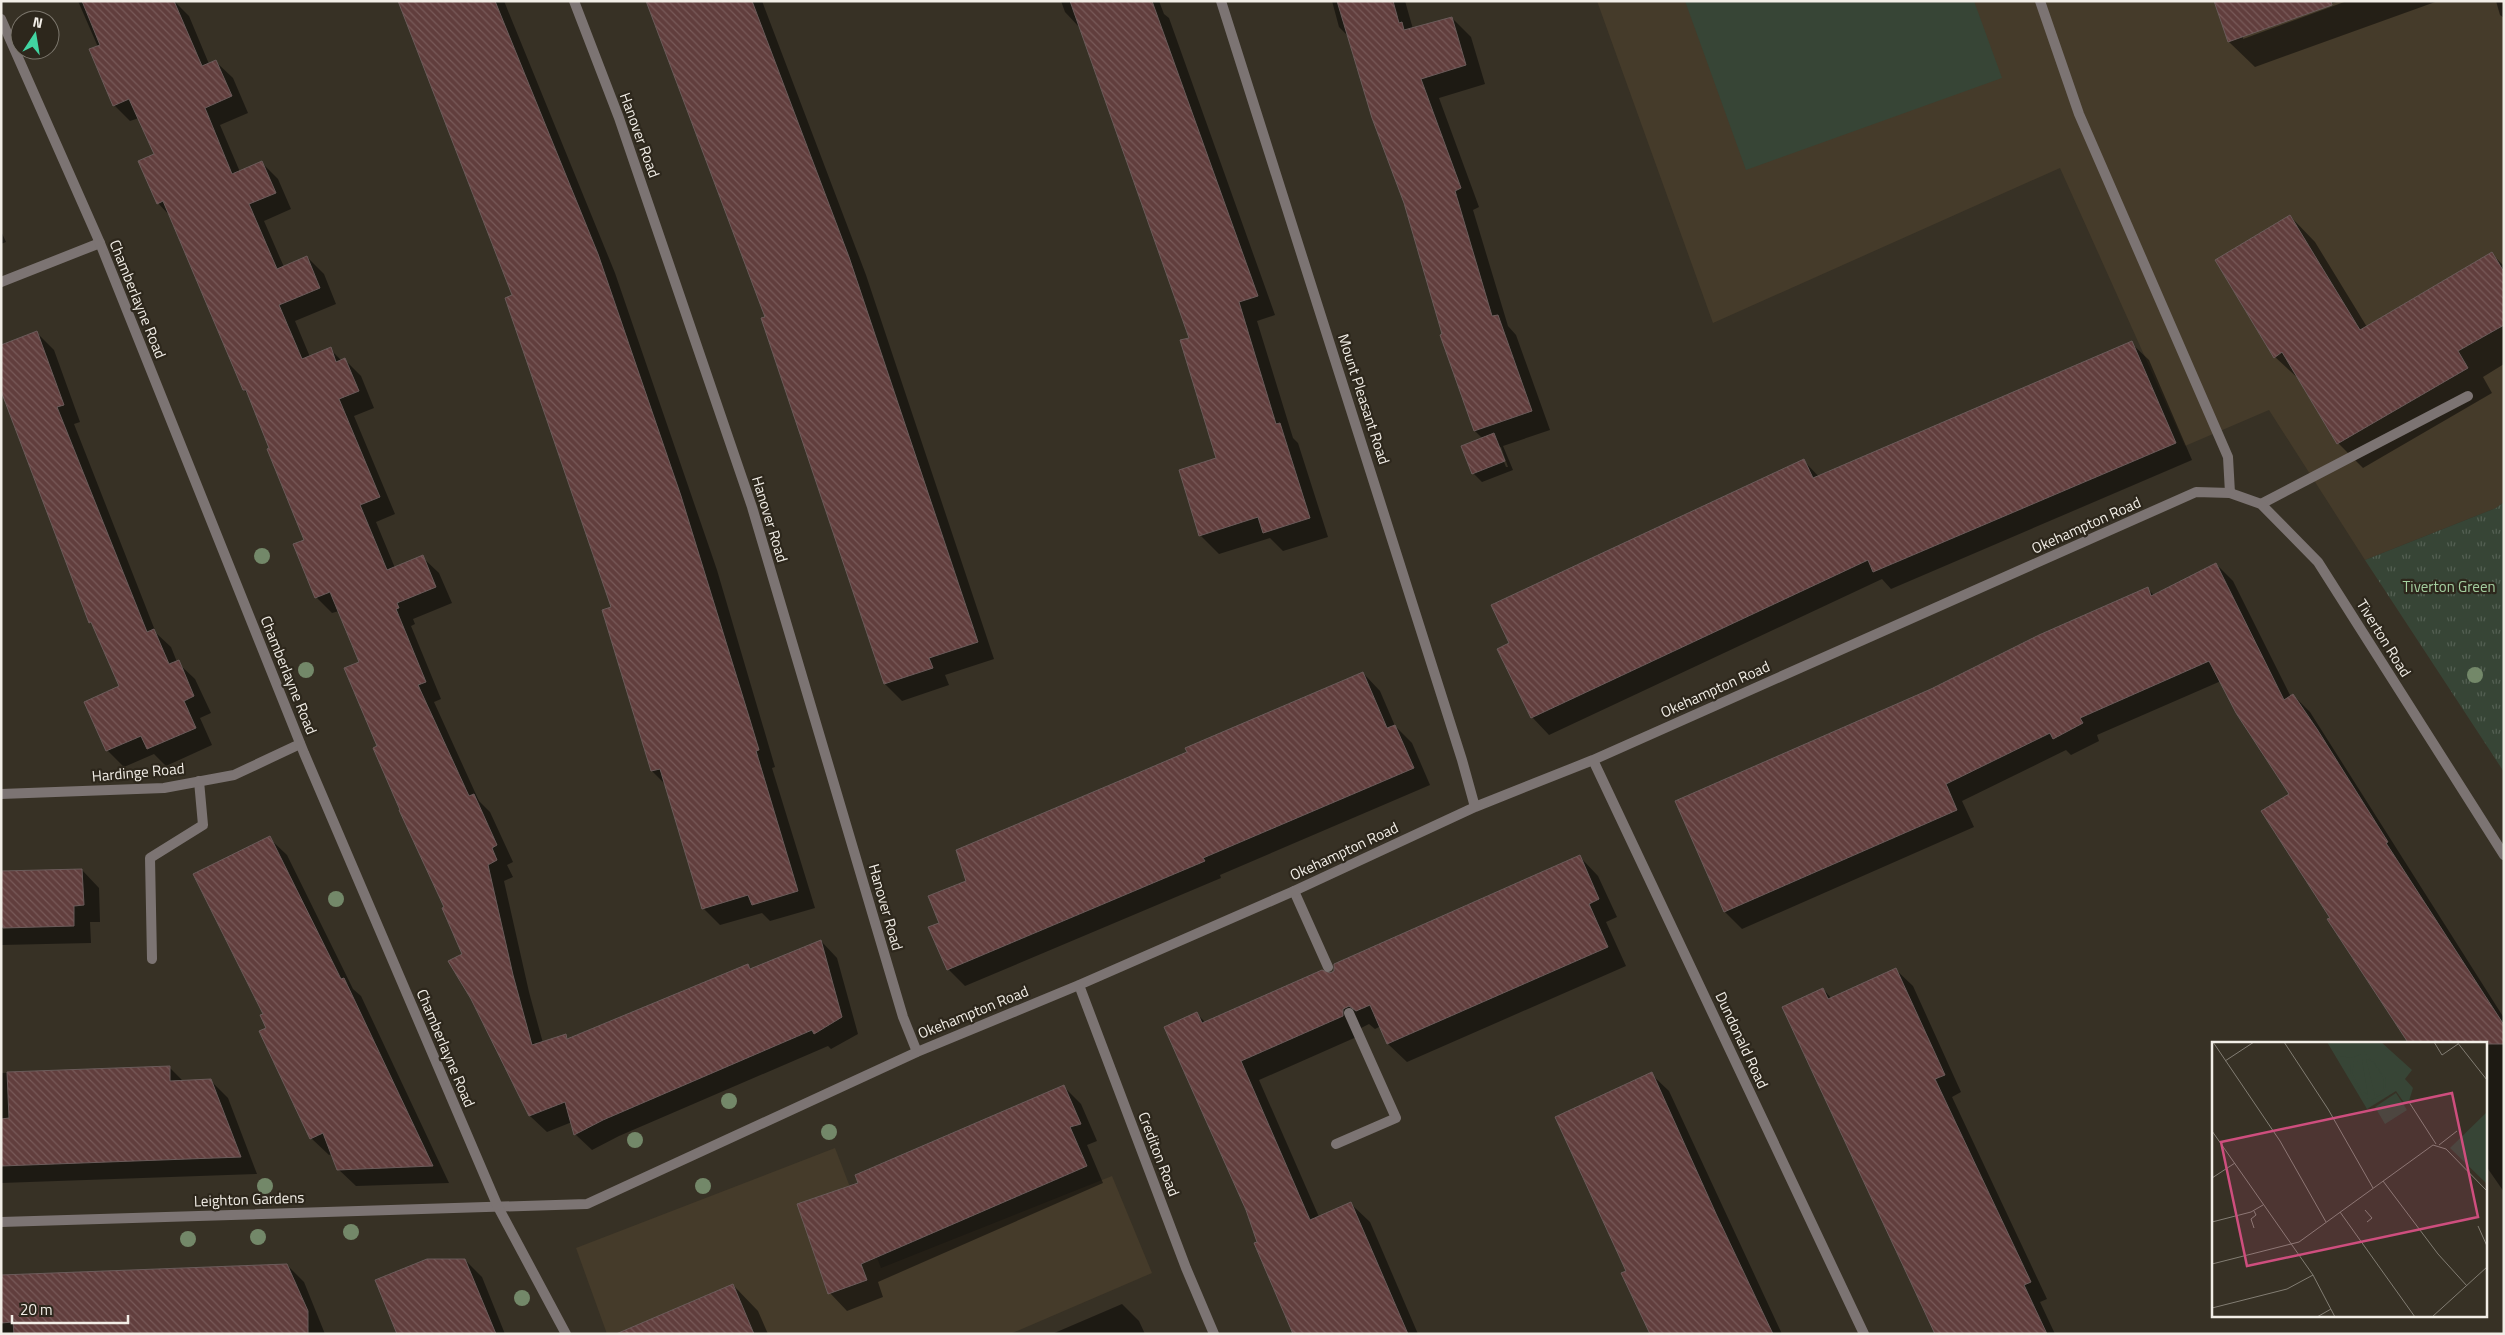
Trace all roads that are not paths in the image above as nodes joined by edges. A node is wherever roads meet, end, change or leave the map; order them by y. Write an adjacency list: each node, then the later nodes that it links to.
1 (574, 1): 22 (street, Hanover Road)
2 (1221, 1): 15 (street, Mount Pleasant Road)
3 (2040, 1): 9 (street)
4 (1, 19): 5 (street, Chamberlayne Road)
5 (100, 243): 6 (street); 11 (street, Chamberlayne Road)
6 (1, 282)
7 (2468, 396): 10 (street)
8 (2196, 492): 9 (street, Tiverton Road); 12 (street, Okehampton Road)
9 (2230, 493): 10 (street, Tiverton Road)
10 (2261, 504): 16 (street, Tiverton Road)
11 (300, 744): 13 (street, Hardinge Road); 24 (street, Chamberlayne Road)
12 (1593, 760): 15 (street, Okehampton Road); 28 (street, Dundonald Road)
13 (199, 781): 14 (street, Hardinge Road); 18 (street)
14 (1, 794)
15 (1475, 806): 17 (street, Okehampton Road)
16 (2504, 854)
17 (1294, 891): 19 (street); 20 (street, Okehampton Road)
18 (152, 959)
19 (1328, 967)
20 (1079, 985): 22 (street, Okehampton Road); 27 (street, Crediton Road)
21 (1349, 1013): 23 (street)
22 (917, 1052): 24 (street, Okehampton Road)
23 (1336, 1144)
24 (498, 1206): 25 (street, Leighton Gardens); 26 (street, Chamberlayne Road)
25 (1, 1222)
26 (566, 1334)
27 (1214, 1334)
28 (1864, 1334)

